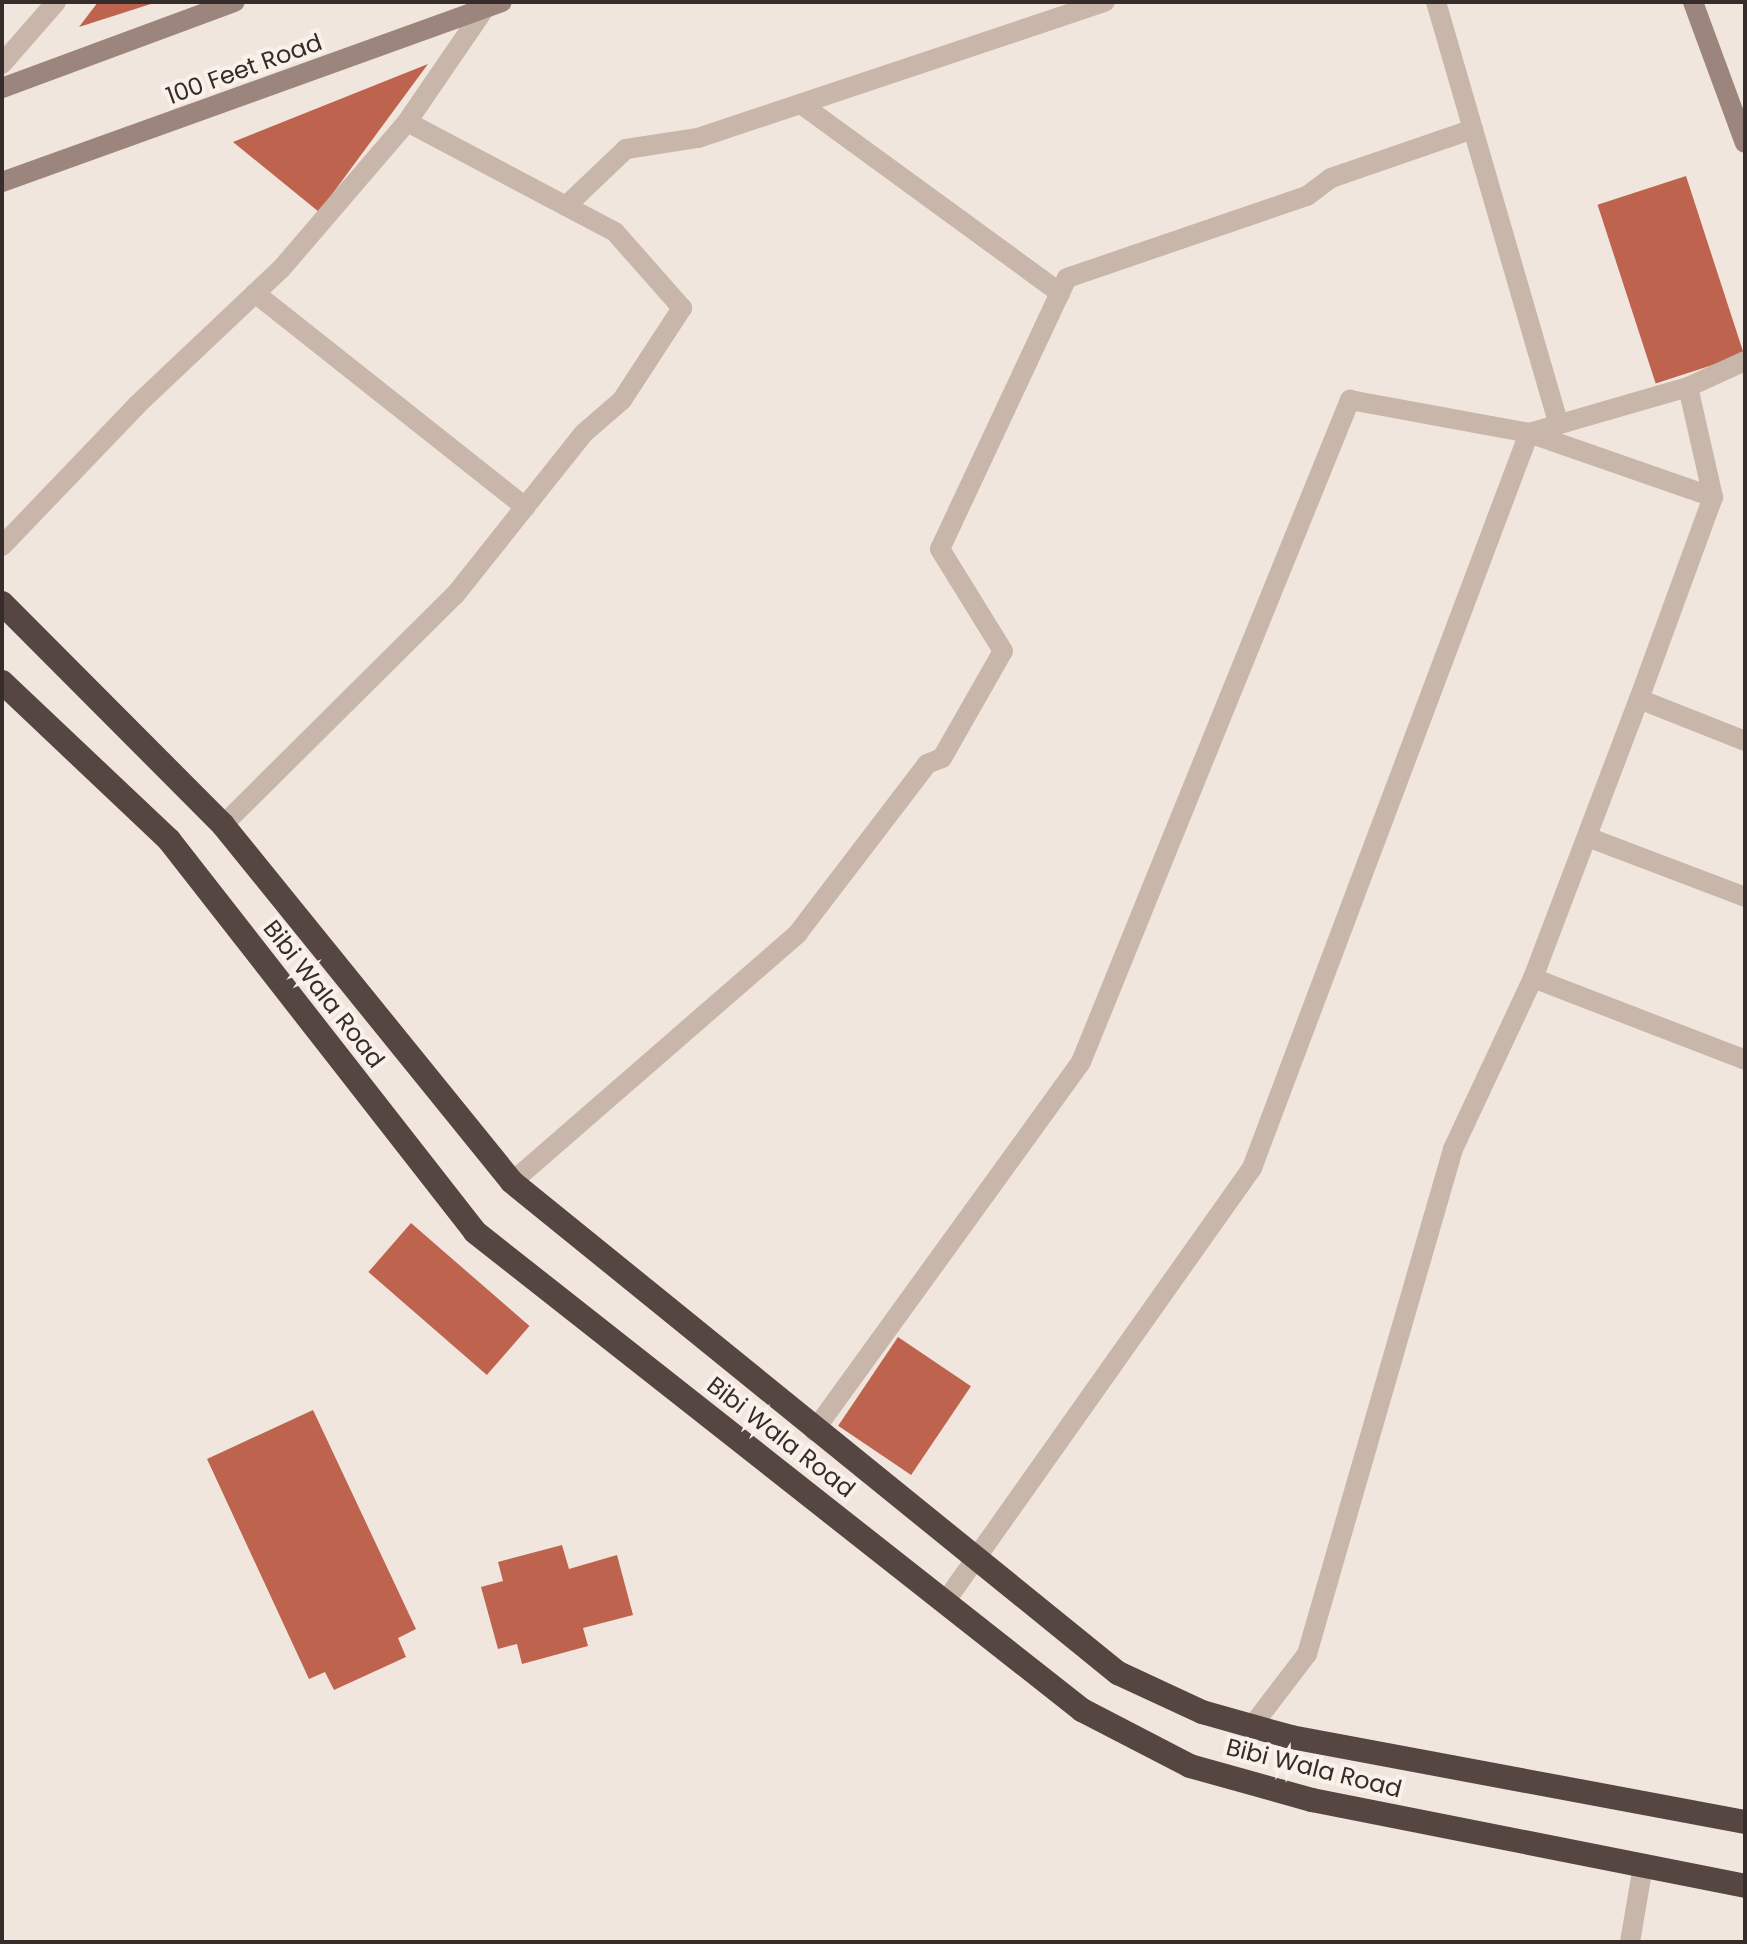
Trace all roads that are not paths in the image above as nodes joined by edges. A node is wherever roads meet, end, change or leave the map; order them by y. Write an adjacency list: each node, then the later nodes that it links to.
1 (56, 2): 7 (street)
2 (235, 2): 8 (main road)
3 (1105, 2): 9 (street)
4 (1436, 2): 11 (street)
5 (1693, 2): 12 (main road)
6 (493, 6): 10 (street); 13 (main road, 100 Feet Road)
7 (2, 64)
8 (2, 88)
9 (801, 104): 14 (street); 16 (street)
10 (407, 122): 14 (street); 15 (street)
11 (1473, 129): 16 (street); 19 (street)
12 (1745, 143)
13 (2, 182)
14 (566, 206): 22 (street)
15 (255, 293): 22 (street); 23 (street)
16 (1060, 293): 33 (street)
17 (1745, 361): 18 (street)
18 (1688, 387): 19 (street); 21 (street)
19 (1558, 421): 20 (street)
20 (1529, 433): 21 (street); 34 (street); 35 (street)
21 (1713, 497): 26 (street)
22 (525, 507): 28 (street)
23 (2, 546)
24 (2, 603): 28 (highway)
25 (2, 682): 36 (highway, Bibi Wala Road)
26 (1639, 699): 27 (street); 29 (street)
27 (1745, 741)
28 (223, 825): 33 (highway)
29 (1590, 838): 30 (street); 31 (street)
30 (1745, 897)
31 (1533, 978): 32 (street); 37 (street)
32 (1745, 1060)
33 (512, 1182): 34 (highway)
34 (814, 1431): 35 (highway)
35 (977, 1562): 36 (street); 37 (highway)
36 (945, 1602): 39 (highway, Bibi Wala Road)
37 (1252, 1726): 38 (highway)
38 (1745, 1822)
39 (1643, 1866): 40 (highway, Bibi Wala Road); 41 (street)
40 (1745, 1886)
41 (1630, 1942)

